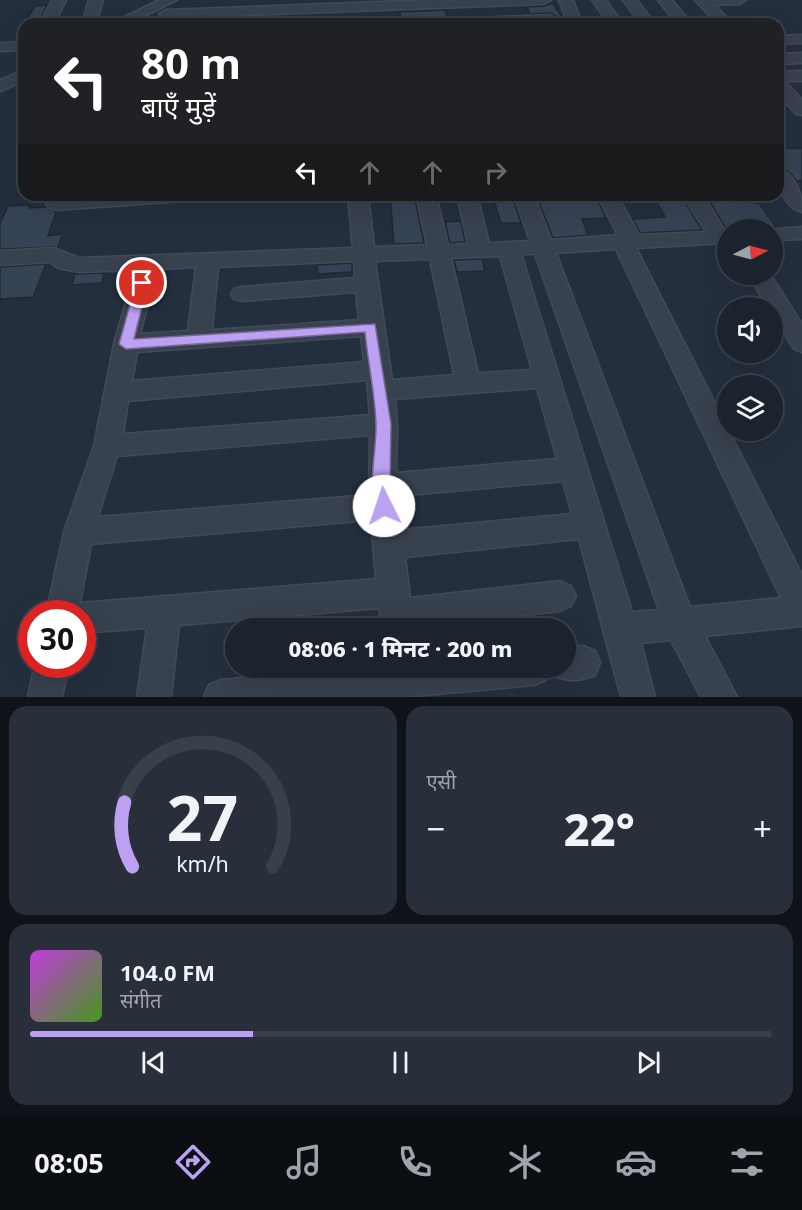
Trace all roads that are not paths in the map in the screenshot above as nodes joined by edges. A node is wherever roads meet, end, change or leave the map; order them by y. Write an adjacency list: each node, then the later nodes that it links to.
1 (59, 0): 15 (street)
2 (96, 0): 16 (street)
3 (133, 0): 17 (street)
4 (185, 0): 14 (street)
5 (544, 0): 12 (street)
6 (566, 0): 20 (street)
7 (599, 0): 21 (street)
8 (630, 0): 22 (street)
9 (665, 0): 23 (street)
10 (739, 0): 11 (street)
11 (703, 1): 24 (street)
12 (467, 2): 13 (street); 19 (street)
13 (348, 4): 14 (street)
14 (166, 8): 18 (street)
15 (50, 18)
16 (91, 18)
17 (128, 18)
18 (138, 18)
19 (472, 18)
20 (573, 18)
21 (612, 18)
22 (644, 18)
23 (680, 18)
24 (719, 18)
25 (0, 33): 26 (street)
26 (18, 39)
27 (802, 39): 28 (street)
28 (784, 40)
29 (18, 41): 30 (street)
30 (0, 47)
31 (802, 58): 32 (street)
32 (784, 59)
33 (18, 74): 34 (street)
34 (0, 75)
35 (18, 76): 38 (street)
36 (802, 76): 37 (street)
37 (784, 77)
38 (0, 86)
39 (789, 91): 40 (street)
40 (802, 110)
41 (784, 183): 50 (street)
42 (93, 201): 49 (street)
43 (359, 201): 59 (street)
44 (427, 201): 58 (street)
45 (470, 201): 57 (street)
46 (526, 201): 56 (street)
47 (610, 201): 55 (street)
48 (697, 201): 51 (street)
49 (56, 204)
50 (802, 206)
51 (717, 229)
52 (802, 233): 53 (street)
53 (783, 234)
54 (717, 237): 55 (street)
55 (627, 241): 56 (street); 83 (street)
56 (544, 246): 57 (street); 87 (street)
57 (494, 249): 58 (street); 70 (street)
58 (438, 251): 59 (street); 72 (street)
59 (364, 253): 61 (street); 63 (street)
60 (0, 258): 62 (street)
61 (208, 260): 62 (street); 67 (street)
62 (148, 262): 69 (street)
63 (366, 284): 65 (street); 66 (street)
64 (766, 285): 68 (street)
65 (242, 294)
66 (371, 327): 67 (street); 71 (street)
67 (199, 339): 69 (street)
68 (802, 343)
69 (126, 344): 73 (street)
70 (545, 378): 72 (street); 76 (street)
71 (379, 380): 72 (street); 73 (street); 74 (street)
72 (468, 383)
73 (118, 392): 75 (street)
74 (384, 424): 75 (street); 77 (street)
75 (107, 446): 79 (street)
76 (573, 470): 77 (street); 78 (street)
77 (383, 496): 79 (street); 80 (street)
78 (590, 525): 80 (street); 88 (street)
79 (79, 532): 82 (street)
80 (388, 545): 85 (street)
81 (560, 596): 85 (street)
82 (65, 600)
83 (802, 610): 87 (street)
84 (165, 611): 85 (street); 86 (street); 93 (street)
85 (396, 612)
86 (96, 617)
87 (680, 624): 88 (street); 96 (street)
88 (621, 628): 95 (street)
89 (49, 678): 92 (street)
90 (440, 678): 91 (street)
91 (403, 682): 94 (street)
92 (45, 697)
93 (154, 697)
94 (221, 697)
95 (639, 697)
96 (720, 697)

